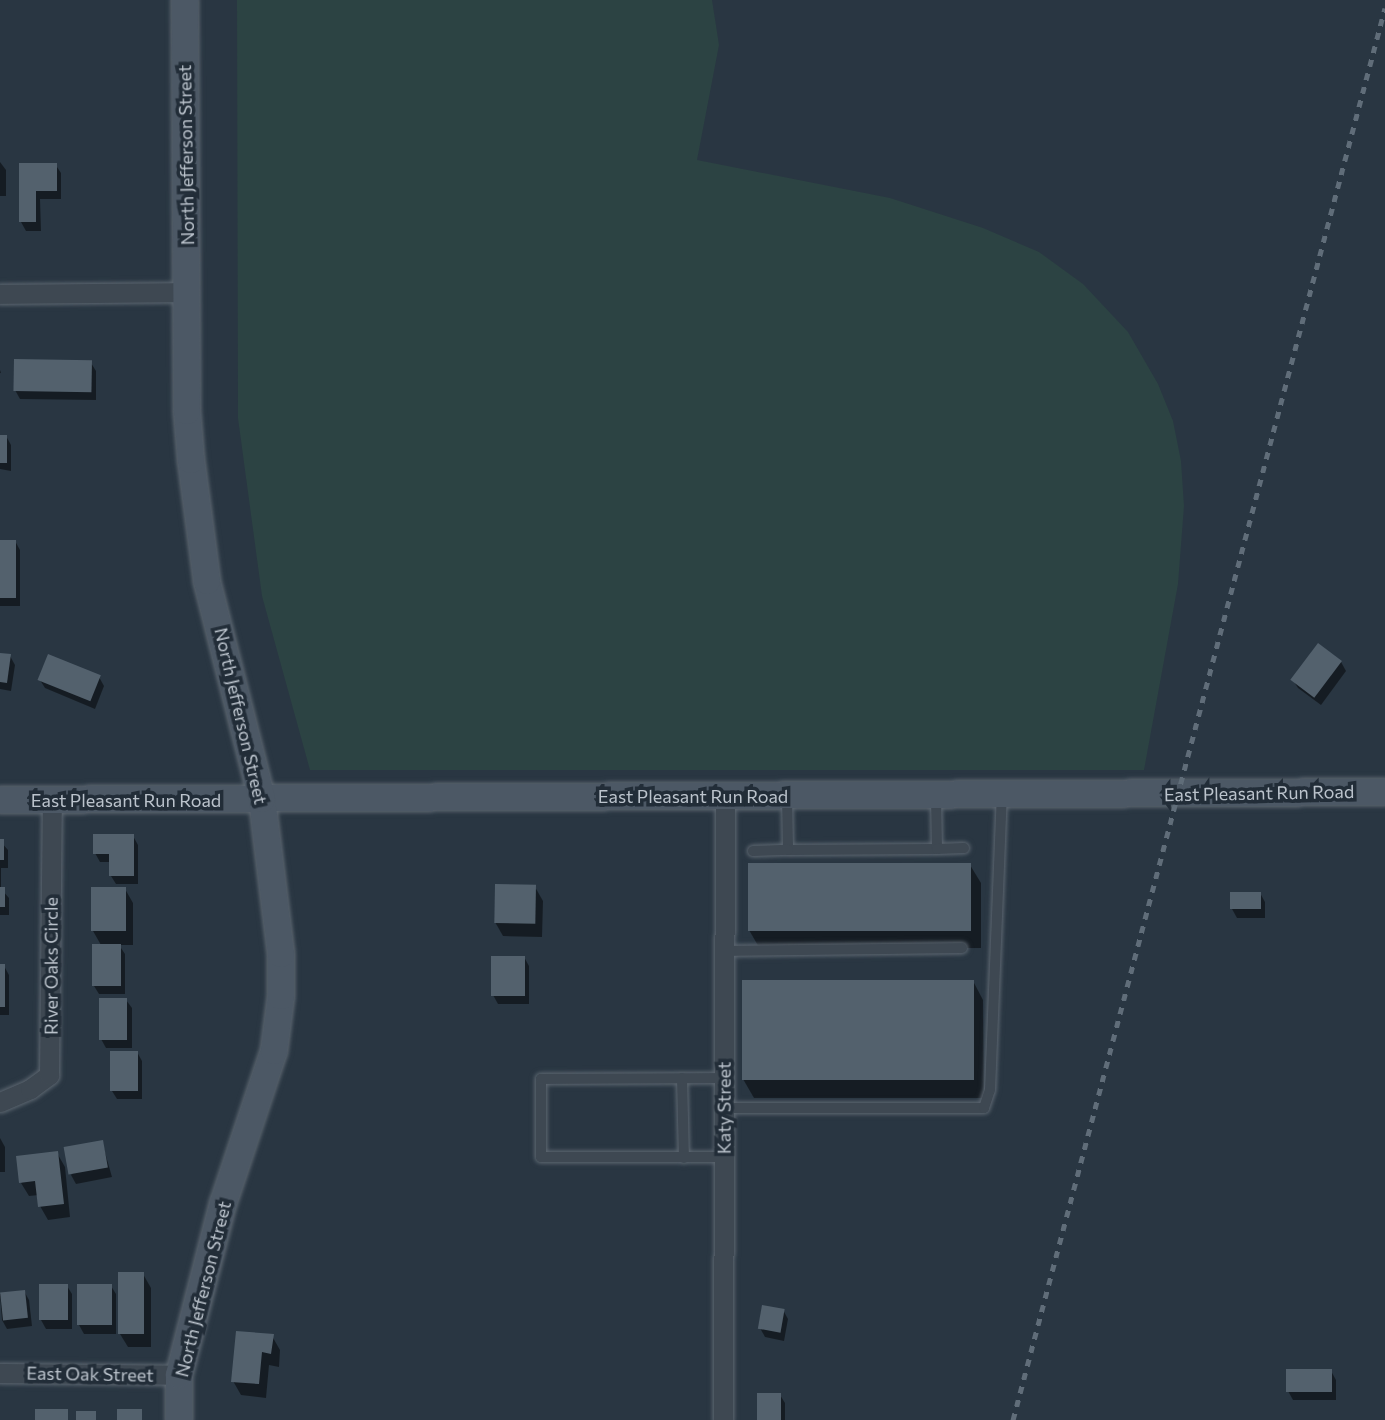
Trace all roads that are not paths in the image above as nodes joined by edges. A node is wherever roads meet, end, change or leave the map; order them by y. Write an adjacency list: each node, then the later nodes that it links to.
1 (185, 0): 2 (street, North Jefferson Street)
2 (188, 292): 3 (street); 9 (street, North Jefferson Street)
3 (0, 294)
4 (1385, 792): 5 (street, East Pleasant Run Road)
5 (1002, 793): 6 (street, East Pleasant Run Road); 21 (lane)
6 (936, 794): 7 (street, East Pleasant Run Road); 13 (lane)
7 (787, 795): 8 (street, East Pleasant Run Road); 15 (lane)
8 (725, 796): 9 (street, East Pleasant Run Road); 17 (street, Katy Street)
9 (262, 799): 11 (street, East Pleasant Run Road); 25 (street, North Jefferson Street)
10 (0, 800): 11 (street, East Pleasant Run Road)
11 (52, 800): 20 (street, River Oaks Circle)
12 (964, 848): 13 (lane)
13 (937, 849): 15 (lane)
14 (753, 850): 15 (lane)
15 (788, 850)
16 (962, 948): 17 (lane)
17 (724, 951): 19 (street, Katy Street)
18 (682, 1078): 19 (lane); 23 (lane); 23 (lane)
19 (724, 1078): 21 (street, Katy Street)
20 (0, 1102)
21 (724, 1108): 22 (street, Katy Street)
22 (724, 1157): 23 (lane); 27 (street, Katy Street)
23 (684, 1158)
24 (0, 1373): 25 (street, East Oak Street)
25 (179, 1375): 26 (street, North Jefferson Street)
26 (179, 1420)
27 (723, 1420)

